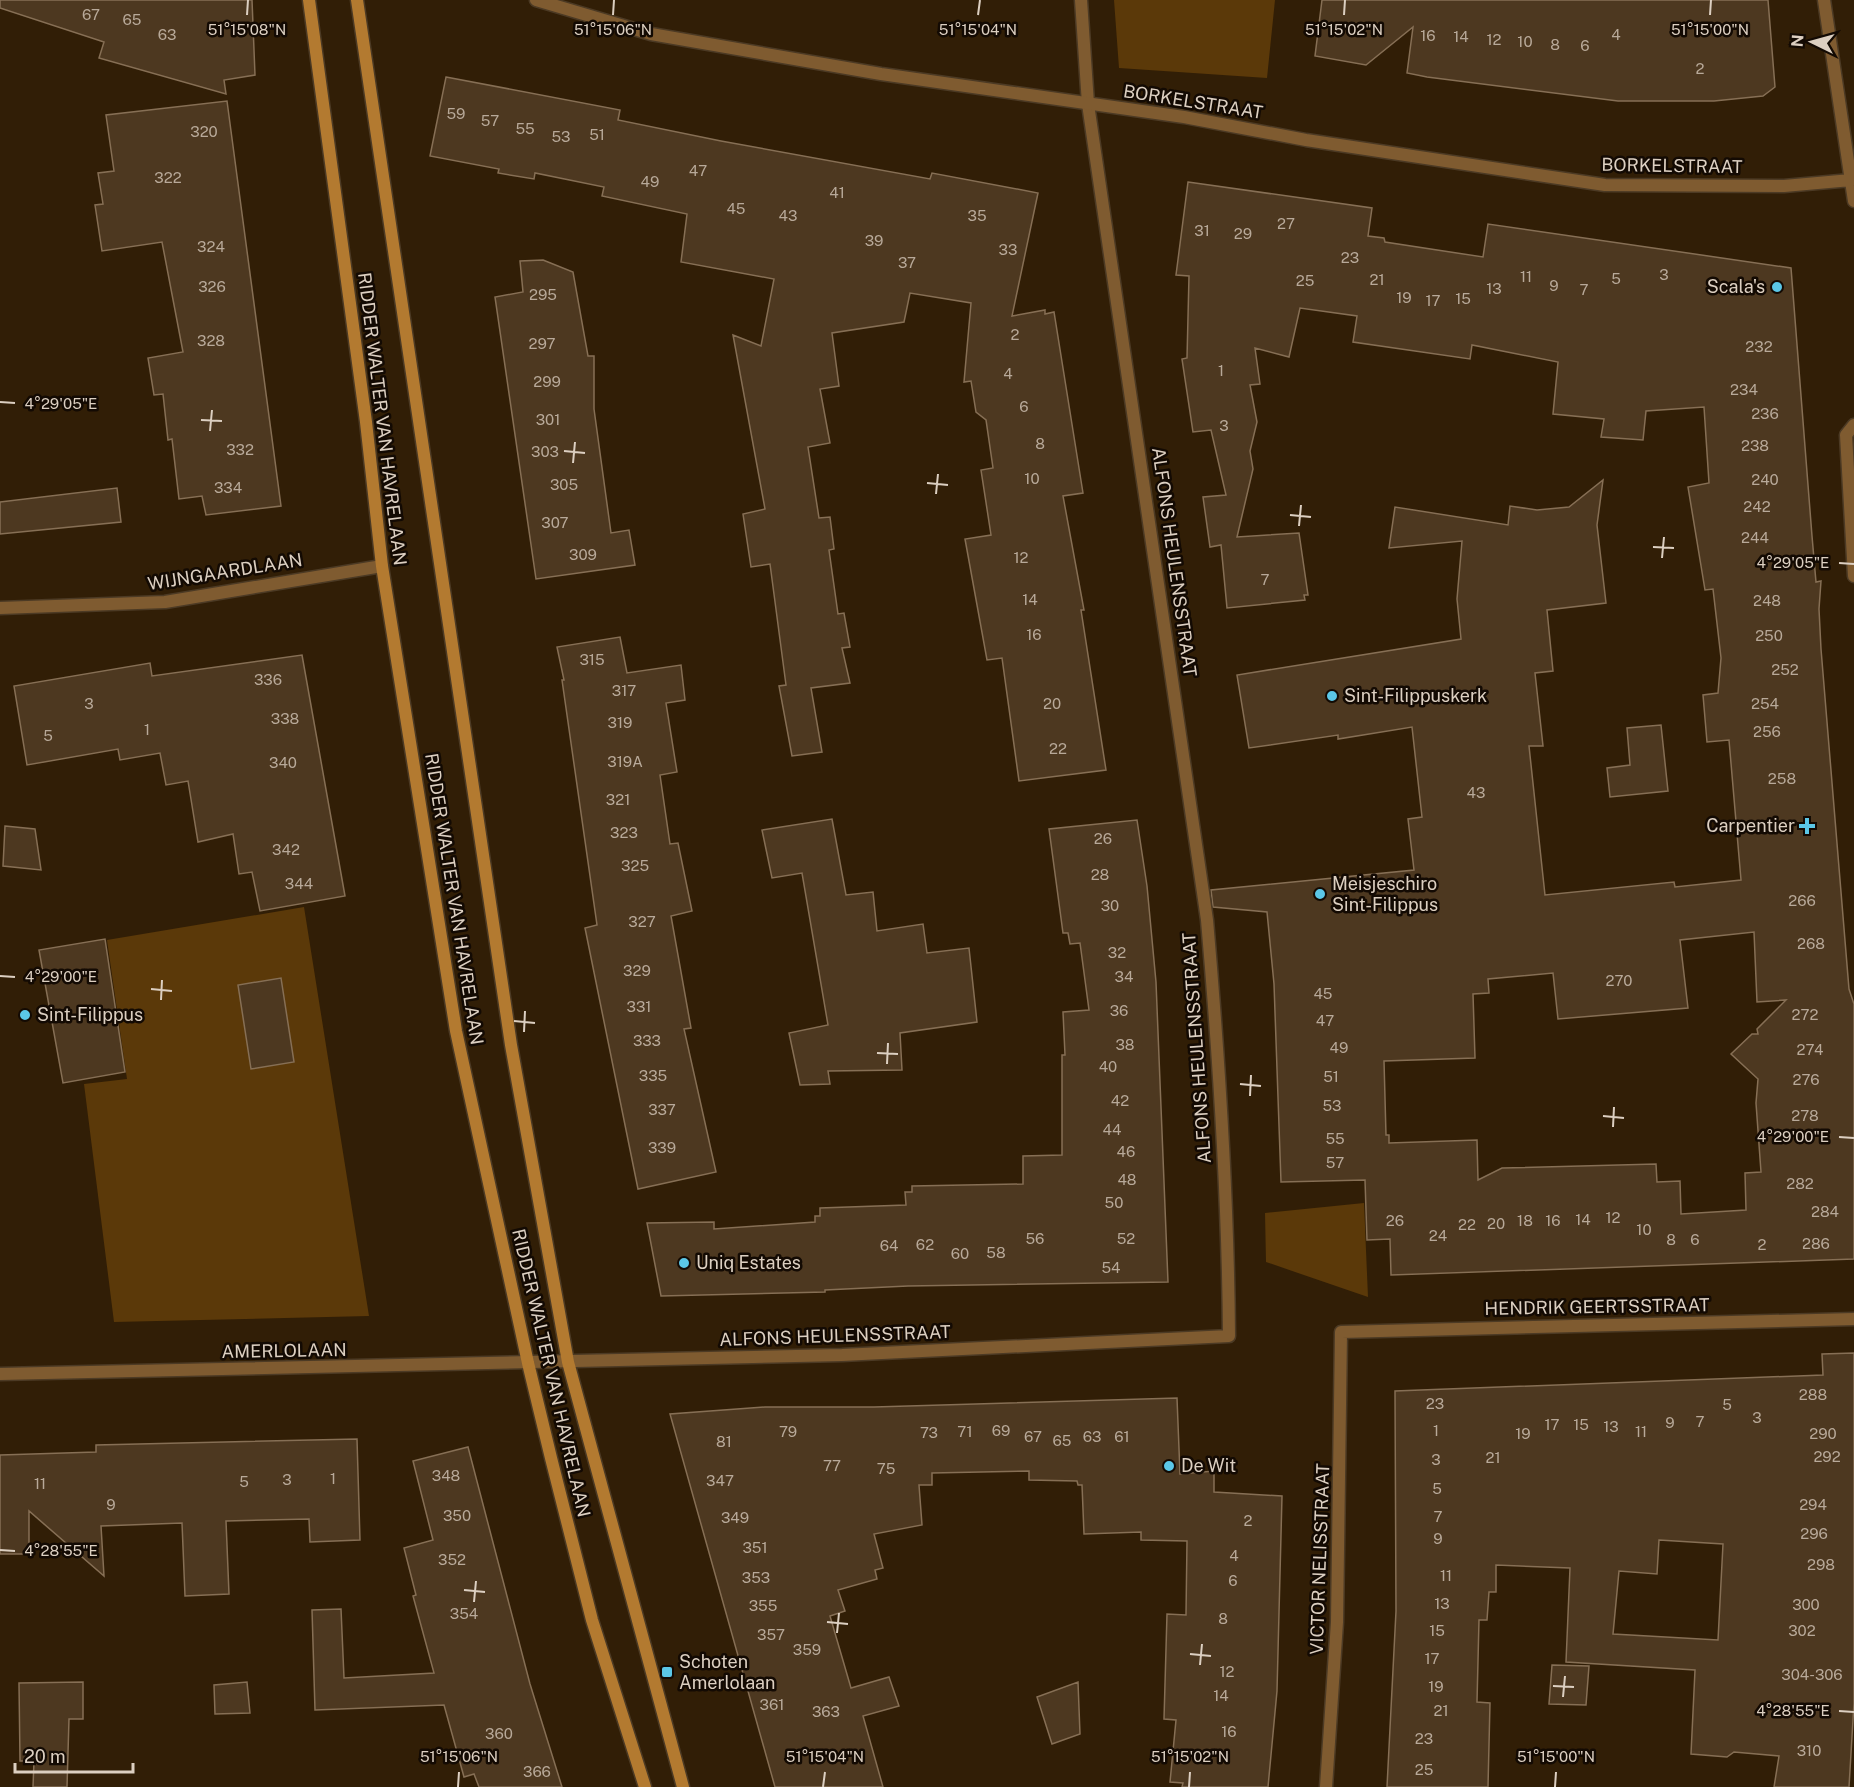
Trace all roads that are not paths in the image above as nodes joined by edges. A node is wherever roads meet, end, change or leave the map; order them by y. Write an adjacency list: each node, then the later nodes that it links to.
1 (309, 0): 10 (main road, RIDDER WALTER VAN HAVRELAAN)
2 (357, 0): 15 (main road, RIDDER WALTER VAN HAVRELAAN)
3 (536, 0): 6 (street, BORKELSTRAAT)
4 (1081, 0): 6 (street)
5 (1824, 0): 7 (street)
6 (1088, 104): 7 (street, BORKELSTRAAT); 15 (street, ALFONS HEULENSSTRAAT)
7 (1852, 180): 8 (street)
8 (1854, 201)
9 (1854, 424): 11 (street)
10 (382, 566): 12 (street, WIJNGAARDLAAN); 16 (main road, RIDDER WALTER VAN HAVRELAAN)
11 (1854, 576)
12 (0, 608)
13 (1854, 1319): 14 (street, HENDRIK GEERTSSTRAAT)
14 (1341, 1332): 20 (street, VICTOR NELISSTRAAT)
15 (568, 1362): 16 (street, AMERLOLAAN); 19 (main road, RIDDER WALTER VAN HAVRELAAN)
16 (528, 1364): 17 (street, AMERLOLAAN); 18 (main road, RIDDER WALTER VAN HAVRELAAN)
17 (0, 1374)
18 (645, 1787)
19 (683, 1787)
20 (1326, 1787)

